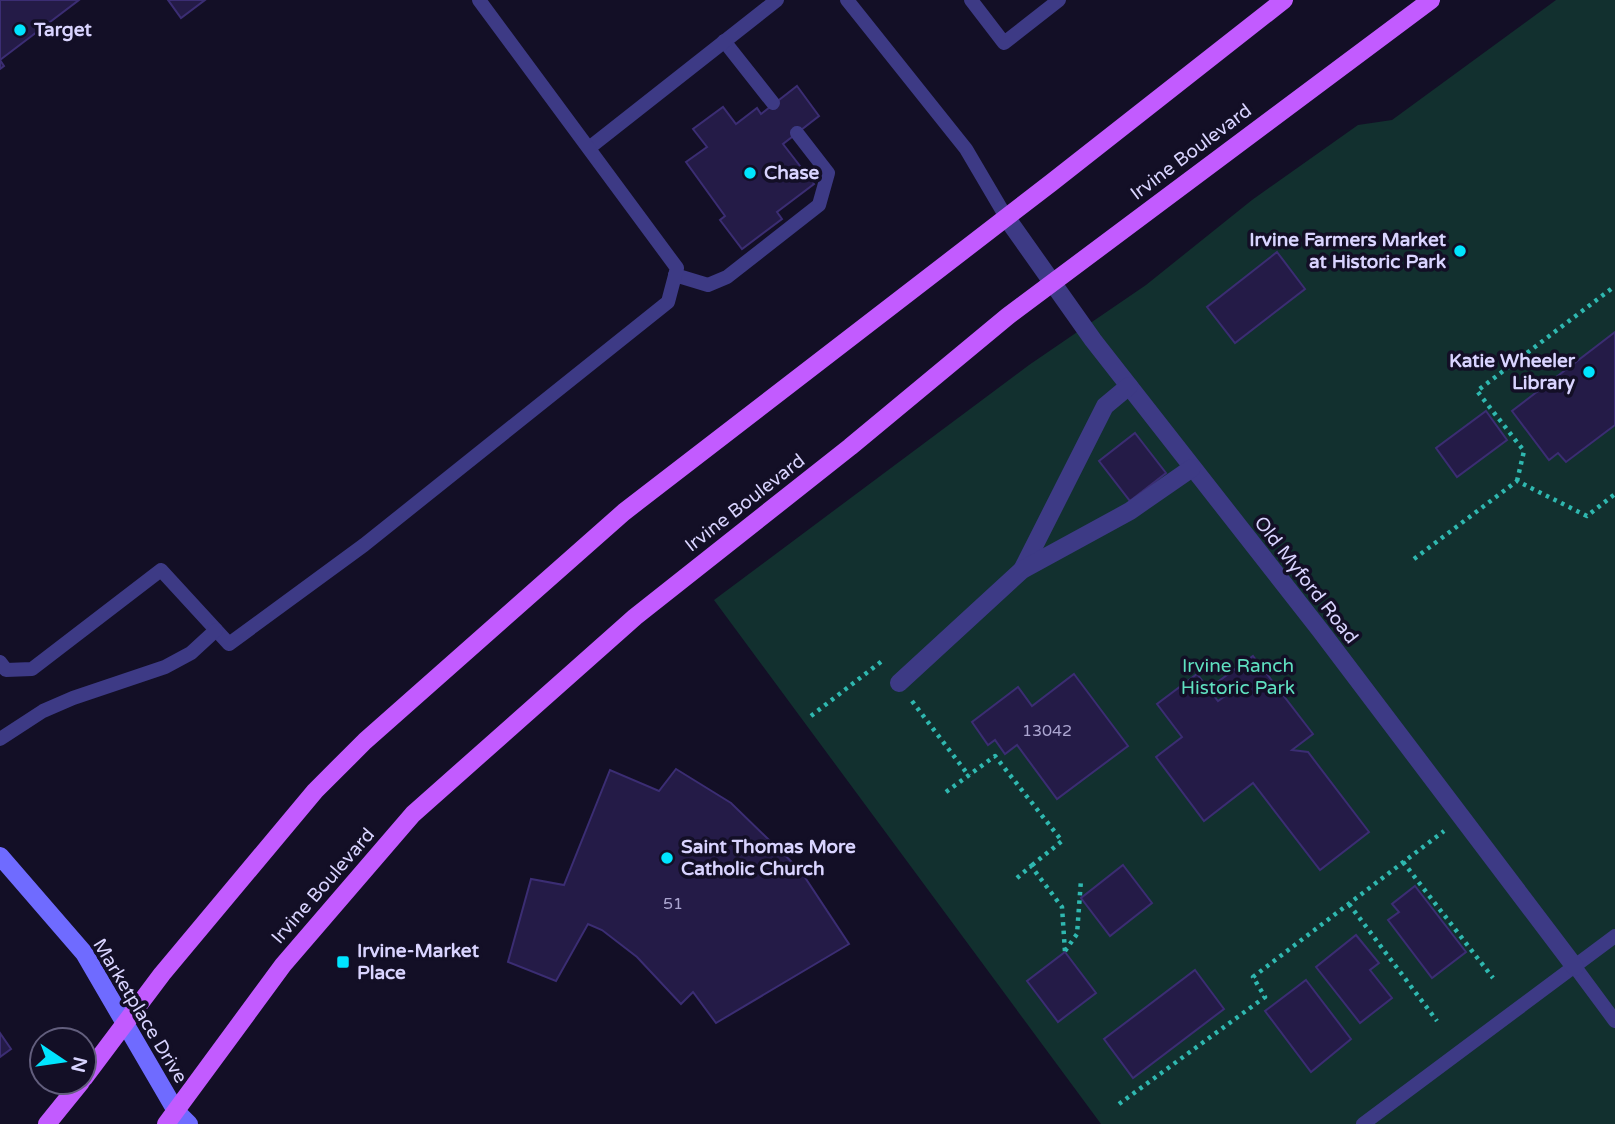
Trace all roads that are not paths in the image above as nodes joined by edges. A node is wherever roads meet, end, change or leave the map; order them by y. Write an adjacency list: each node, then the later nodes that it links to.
1 (479, 0): 11 (lane)
2 (777, 0): 8 (lane)
3 (847, 0): 12 (lane)
4 (971, 0): 5 (lane)
5 (1059, 0)
6 (1284, 0): 12 (main road)
7 (1431, 0): 14 (main road, Irvine Boulevard)
8 (724, 41): 9 (lane); 11 (lane)
9 (773, 103)
10 (797, 134): 13 (lane)
11 (589, 148): 13 (lane)
12 (1006, 218): 14 (street, Old Myford Road); 26 (main road)
13 (675, 275): 18 (lane)
14 (1052, 282): 15 (street, Old Myford Road); 29 (main road, Irvine Boulevard)
15 (1129, 386): 16 (street, Old Myford Road); 17 (street)
16 (1192, 468): 17 (street); 24 (street, Old Myford Road)
17 (1022, 570): 20 (street)
18 (216, 630): 19 (lane); 21 (lane)
19 (0, 662)
20 (899, 683)
21 (0, 739)
22 (0, 856): 26 (street, Marketplace Drive)
23 (1615, 936): 24 (lane)
24 (1575, 967): 25 (lane); 31 (lane)
25 (1615, 1021)
26 (126, 1022): 27 (main road); 29 (street, Marketplace Drive)
27 (98, 1060)
28 (70, 1096): 30 (main road)
29 (177, 1120)
30 (47, 1124)
31 (1363, 1124)

